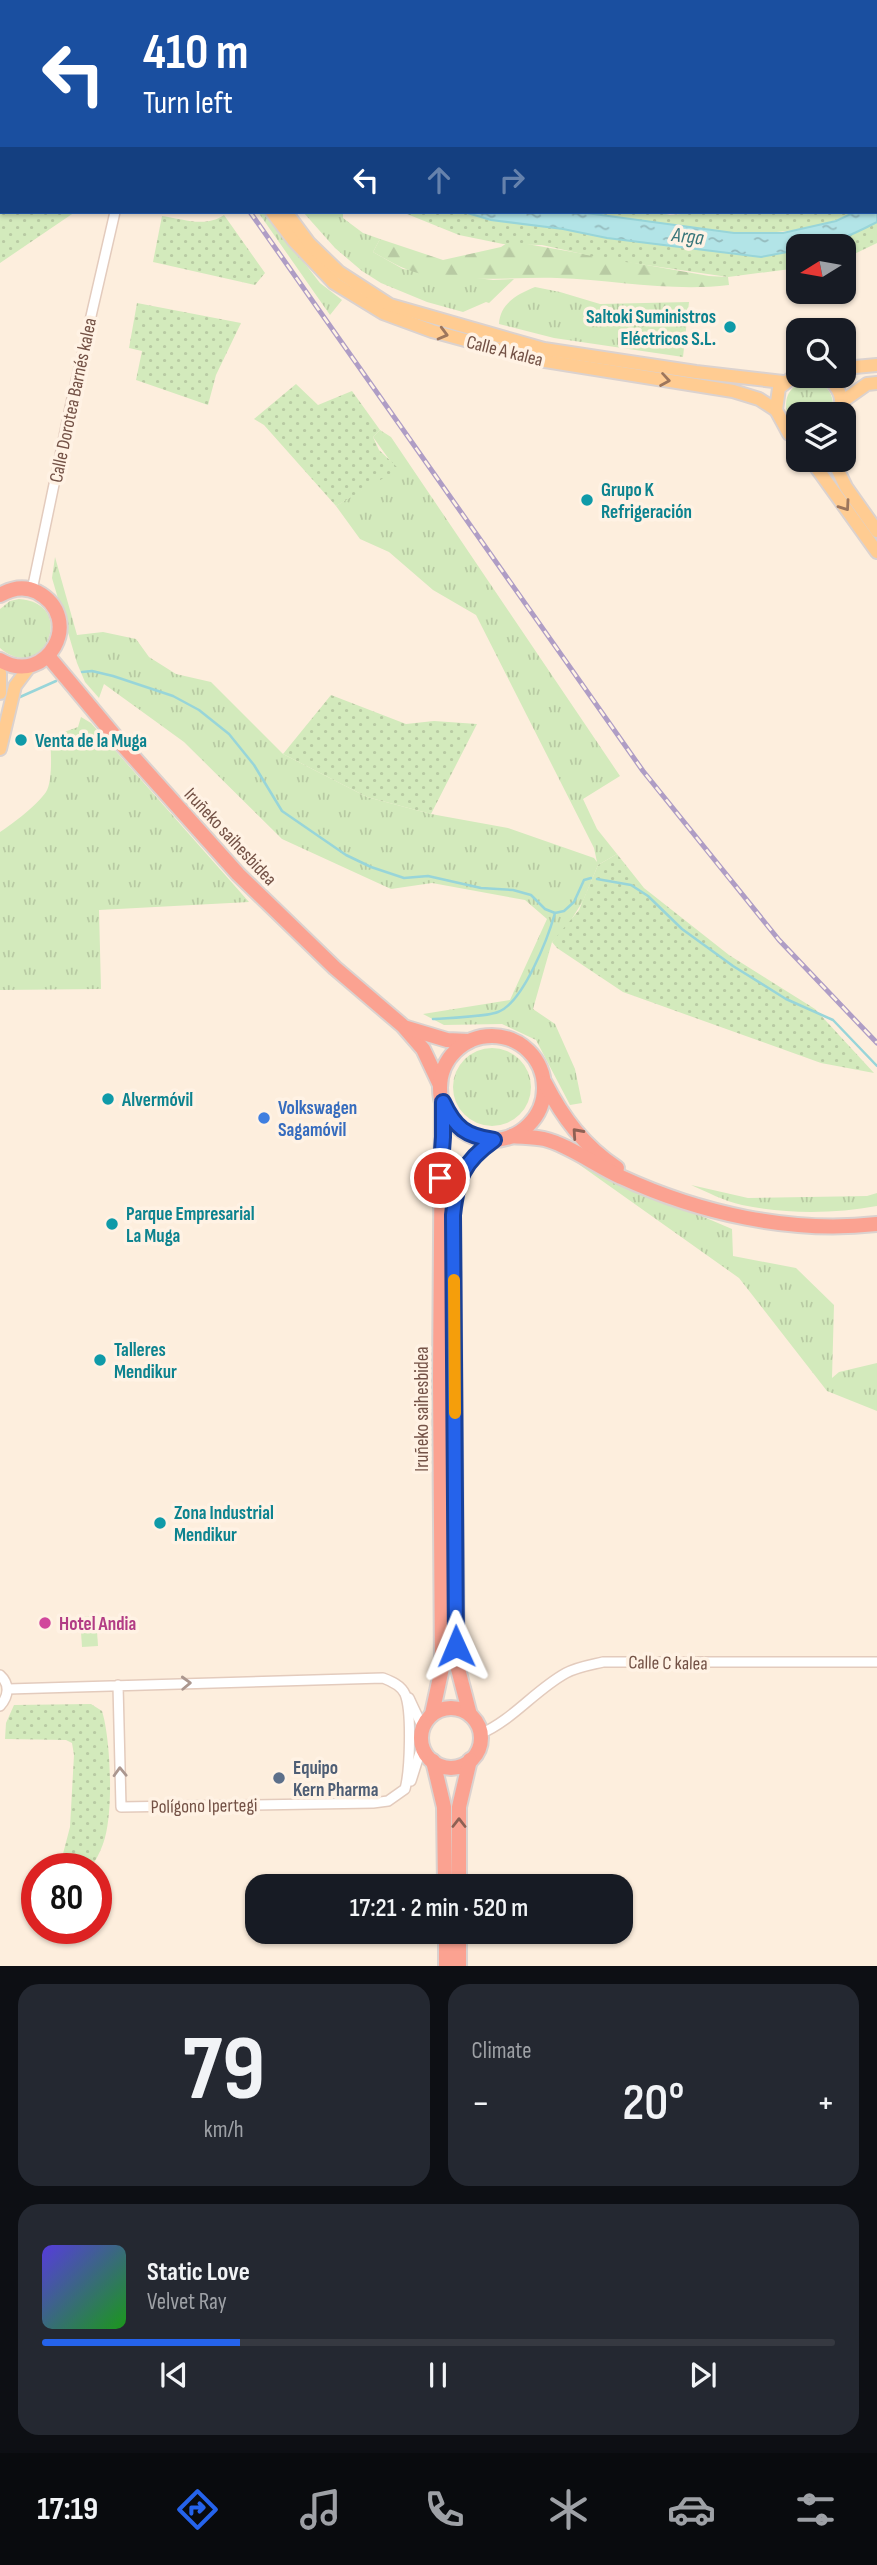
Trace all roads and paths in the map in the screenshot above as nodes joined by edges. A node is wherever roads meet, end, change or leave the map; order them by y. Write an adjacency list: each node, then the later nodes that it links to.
1 (115, 214): 17 (street, Calle Dorotea Barnés kalea)
2 (273, 214): 11 (main road, Calle A kalea, one-way to 11)
3 (287, 214): 7 (main road, Calle A kalea)
4 (877, 365): 5 (main road)
5 (856, 367)
6 (786, 380): 7 (main road)
7 (783, 382): 11 (main road)
8 (877, 383): 10 (main road)
9 (838, 388): 10 (main road)
10 (843, 401)
11 (776, 410): 12 (main road)
12 (786, 425)
13 (820, 472): 16 (main road, one-way to 16)
14 (839, 472): 15 (main road)
15 (877, 531)
16 (877, 552)
17 (32, 590): 18 (highway); 19 (highway)
18 (0, 595)
19 (48, 656): 21 (highway); 25 (highway, Iruñeko saihesbidea)
20 (0, 660): 21 (highway)
21 (30, 666): 24 (main road)
22 (0, 673): 23 (main road)
23 (0, 693)
24 (0, 749)
25 (403, 1026): 26 (highway, Iruñeko saihesbidea); 28 (highway, Iruñeko saihesbidea)
26 (470, 1041): 27 (highway); 28 (highway)
27 (544, 1079): 30 (highway); 32 (highway, one-way to 27)
28 (440, 1085): 29 (highway)
29 (443, 1102): 31 (highway); 40 (highway, Iruñeko saihesbidea)
30 (512, 1136): 31 (highway); 32 (highway)
31 (494, 1140): 41 (highway, Iruñeko saihesbidea)
32 (651, 1189): 33 (highway)
33 (873, 1225)
34 (877, 1662): 43 (street, Calle C kalea)
35 (2, 1675): 37 (street)
36 (118, 1685): 37 (street); 38 (street, one-way to 38); 47 (street, Polígono Ipertegi, one-way to 36)
37 (8, 1689): 39 (street)
38 (404, 1691): 42 (street); 47 (street)
39 (0, 1706)
40 (432, 1714): 41 (highway); 42 (highway)
41 (470, 1715): 43 (highway)
42 (423, 1728): 44 (highway)
43 (480, 1734): 45 (highway)
44 (422, 1746): 46 (highway); 47 (street)
45 (470, 1760): 46 (highway); 49 (highway, one-way to 45)
46 (433, 1761): 48 (highway)
47 (405, 1789)
48 (445, 1874)
49 (459, 1874)
50 (446, 1944): 52 (highway)
51 (459, 1944): 53 (highway)
52 (446, 1966)
53 (459, 1966)

